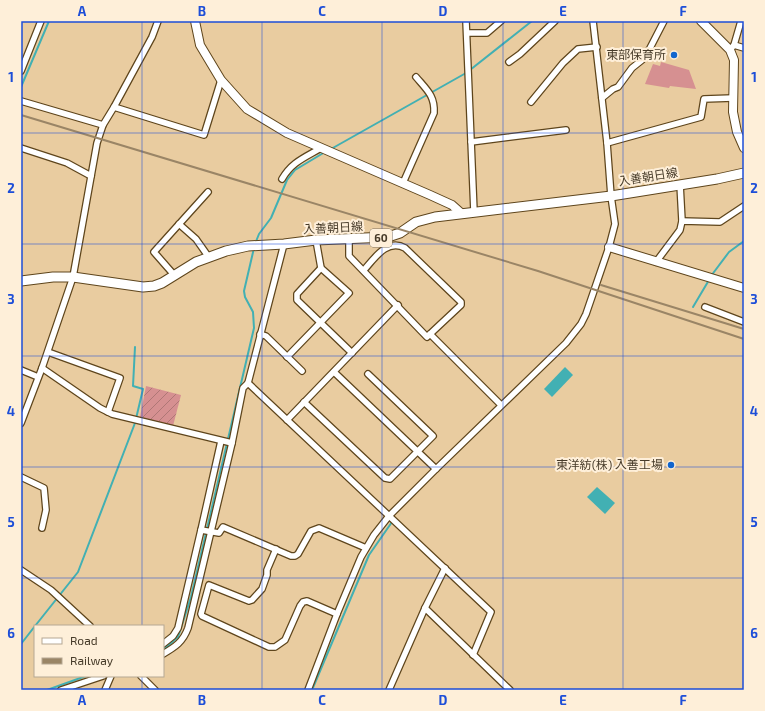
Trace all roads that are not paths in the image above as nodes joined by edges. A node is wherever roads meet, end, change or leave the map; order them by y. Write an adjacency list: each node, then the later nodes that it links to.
1 (42, 21): 16 (street)
2 (158, 21): 23 (street)
3 (195, 21): 18 (street)
4 (466, 21): 11 (street)
5 (501, 21): 11 (street)
6 (555, 21): 15 (street)
7 (593, 21): 12 (street)
8 (664, 21): 19 (street)
9 (701, 21): 13 (street)
10 (741, 21): 13 (street)
11 (466, 33): 26 (street)
12 (597, 47): 19 (street); 22 (street)
13 (732, 47): 14 (street); 20 (street)
14 (744, 48)
15 (509, 62)
16 (21, 70)
17 (416, 77): 34 (street)
18 (221, 80): 23 (street); 29 (street)
19 (602, 98): 27 (street)
20 (733, 98): 27 (street); 30 (street)
21 (21, 101): 24 (street)
22 (531, 102)
23 (114, 107): 24 (street)
24 (103, 125): 32 (street)
25 (566, 130): 26 (street)
26 (471, 142): 39 (street)
27 (607, 143): 37 (street)
28 (21, 148): 32 (street)
29 (321, 148): 33 (street); 34 (street)
30 (744, 148)
31 (744, 173): 35 (main road, 入善朝日線 / 60)
32 (91, 176): 52 (street)
33 (282, 179)
34 (403, 183): 40 (street)
35 (680, 184): 37 (main road, 入善朝日線 / 60); 41 (street)
36 (208, 192): 42 (street)
37 (611, 196): 39 (main road, 入善朝日線 / 60); 46 (street)
38 (744, 206): 41 (street)
39 (474, 212): 40 (main road, 入善朝日線 / 60)
40 (461, 213): 43 (main road, 入善朝日線 / 60)
41 (682, 221): 48 (street)
42 (179, 224): 47 (street); 51 (street)
43 (349, 239): 44 (main road, 入善朝日線 / 60); 50 (street)
44 (316, 240): 45 (main road, 入善朝日線 / 60); 49 (street)
45 (284, 244): 47 (main road, 入善朝日線 / 60); 59 (street)
46 (609, 247): 48 (street); 72 (street)
47 (208, 256): 51 (main road, 入善朝日線 / 60)
48 (656, 262): 54 (street)
49 (322, 268): 57 (street); 57 (street)
50 (364, 270): 55 (street); 60 (street)
51 (175, 276): 52 (main road, 入善朝日線 / 60)
52 (73, 277): 53 (main road, 入善朝日線 / 60); 61 (street)
53 (21, 281)
54 (744, 288)
55 (398, 305): 60 (street); 62 (street)
56 (705, 307): 58 (street)
57 (320, 322): 62 (street); 63 (street)
58 (744, 322)
59 (260, 334): 63 (street); 70 (street)
60 (430, 334): 72 (street)
61 (48, 352): 64 (street); 73 (street)
62 (352, 353): 67 (street)
63 (288, 357): 66 (street)
64 (42, 368): 69 (street); 73 (street)
65 (21, 370): 69 (street)
66 (302, 372)
67 (334, 372): 71 (street); 78 (street)
68 (368, 374): 78 (street)
69 (38, 377): 75 (street)
70 (248, 383): 74 (street); 77 (street)
71 (304, 402): 74 (street); 78 (street)
72 (501, 405): 79 (street)
73 (108, 412): 76 (street)
74 (287, 420): 81 (street)
75 (21, 423)
76 (221, 441): 77 (street); 83 (street)
77 (232, 443): 84 (street)
78 (418, 452): 79 (street)
79 (436, 469): 81 (street)
80 (21, 477): 82 (street)
81 (389, 516): 85 (street); 87 (street)
82 (42, 528)
83 (201, 530): 84 (street); 92 (street)
84 (211, 532): 86 (street); 93 (street)
85 (366, 548): 86 (street); 90 (street)
86 (276, 549): 90 (street)
87 (445, 568): 89 (street); 94 (street)
88 (21, 570): 91 (street)
89 (425, 608): 94 (street); 102 (street)
90 (337, 614): 101 (street)
91 (89, 625)
92 (164, 643)
93 (164, 653)
94 (473, 655): 103 (street)
95 (100, 677): 98 (street)
96 (111, 677): 99 (street)
97 (142, 677): 100 (street)
98 (61, 690)
99 (105, 690)
100 (155, 690)
101 (308, 690)
102 (389, 690)
103 (510, 690)

